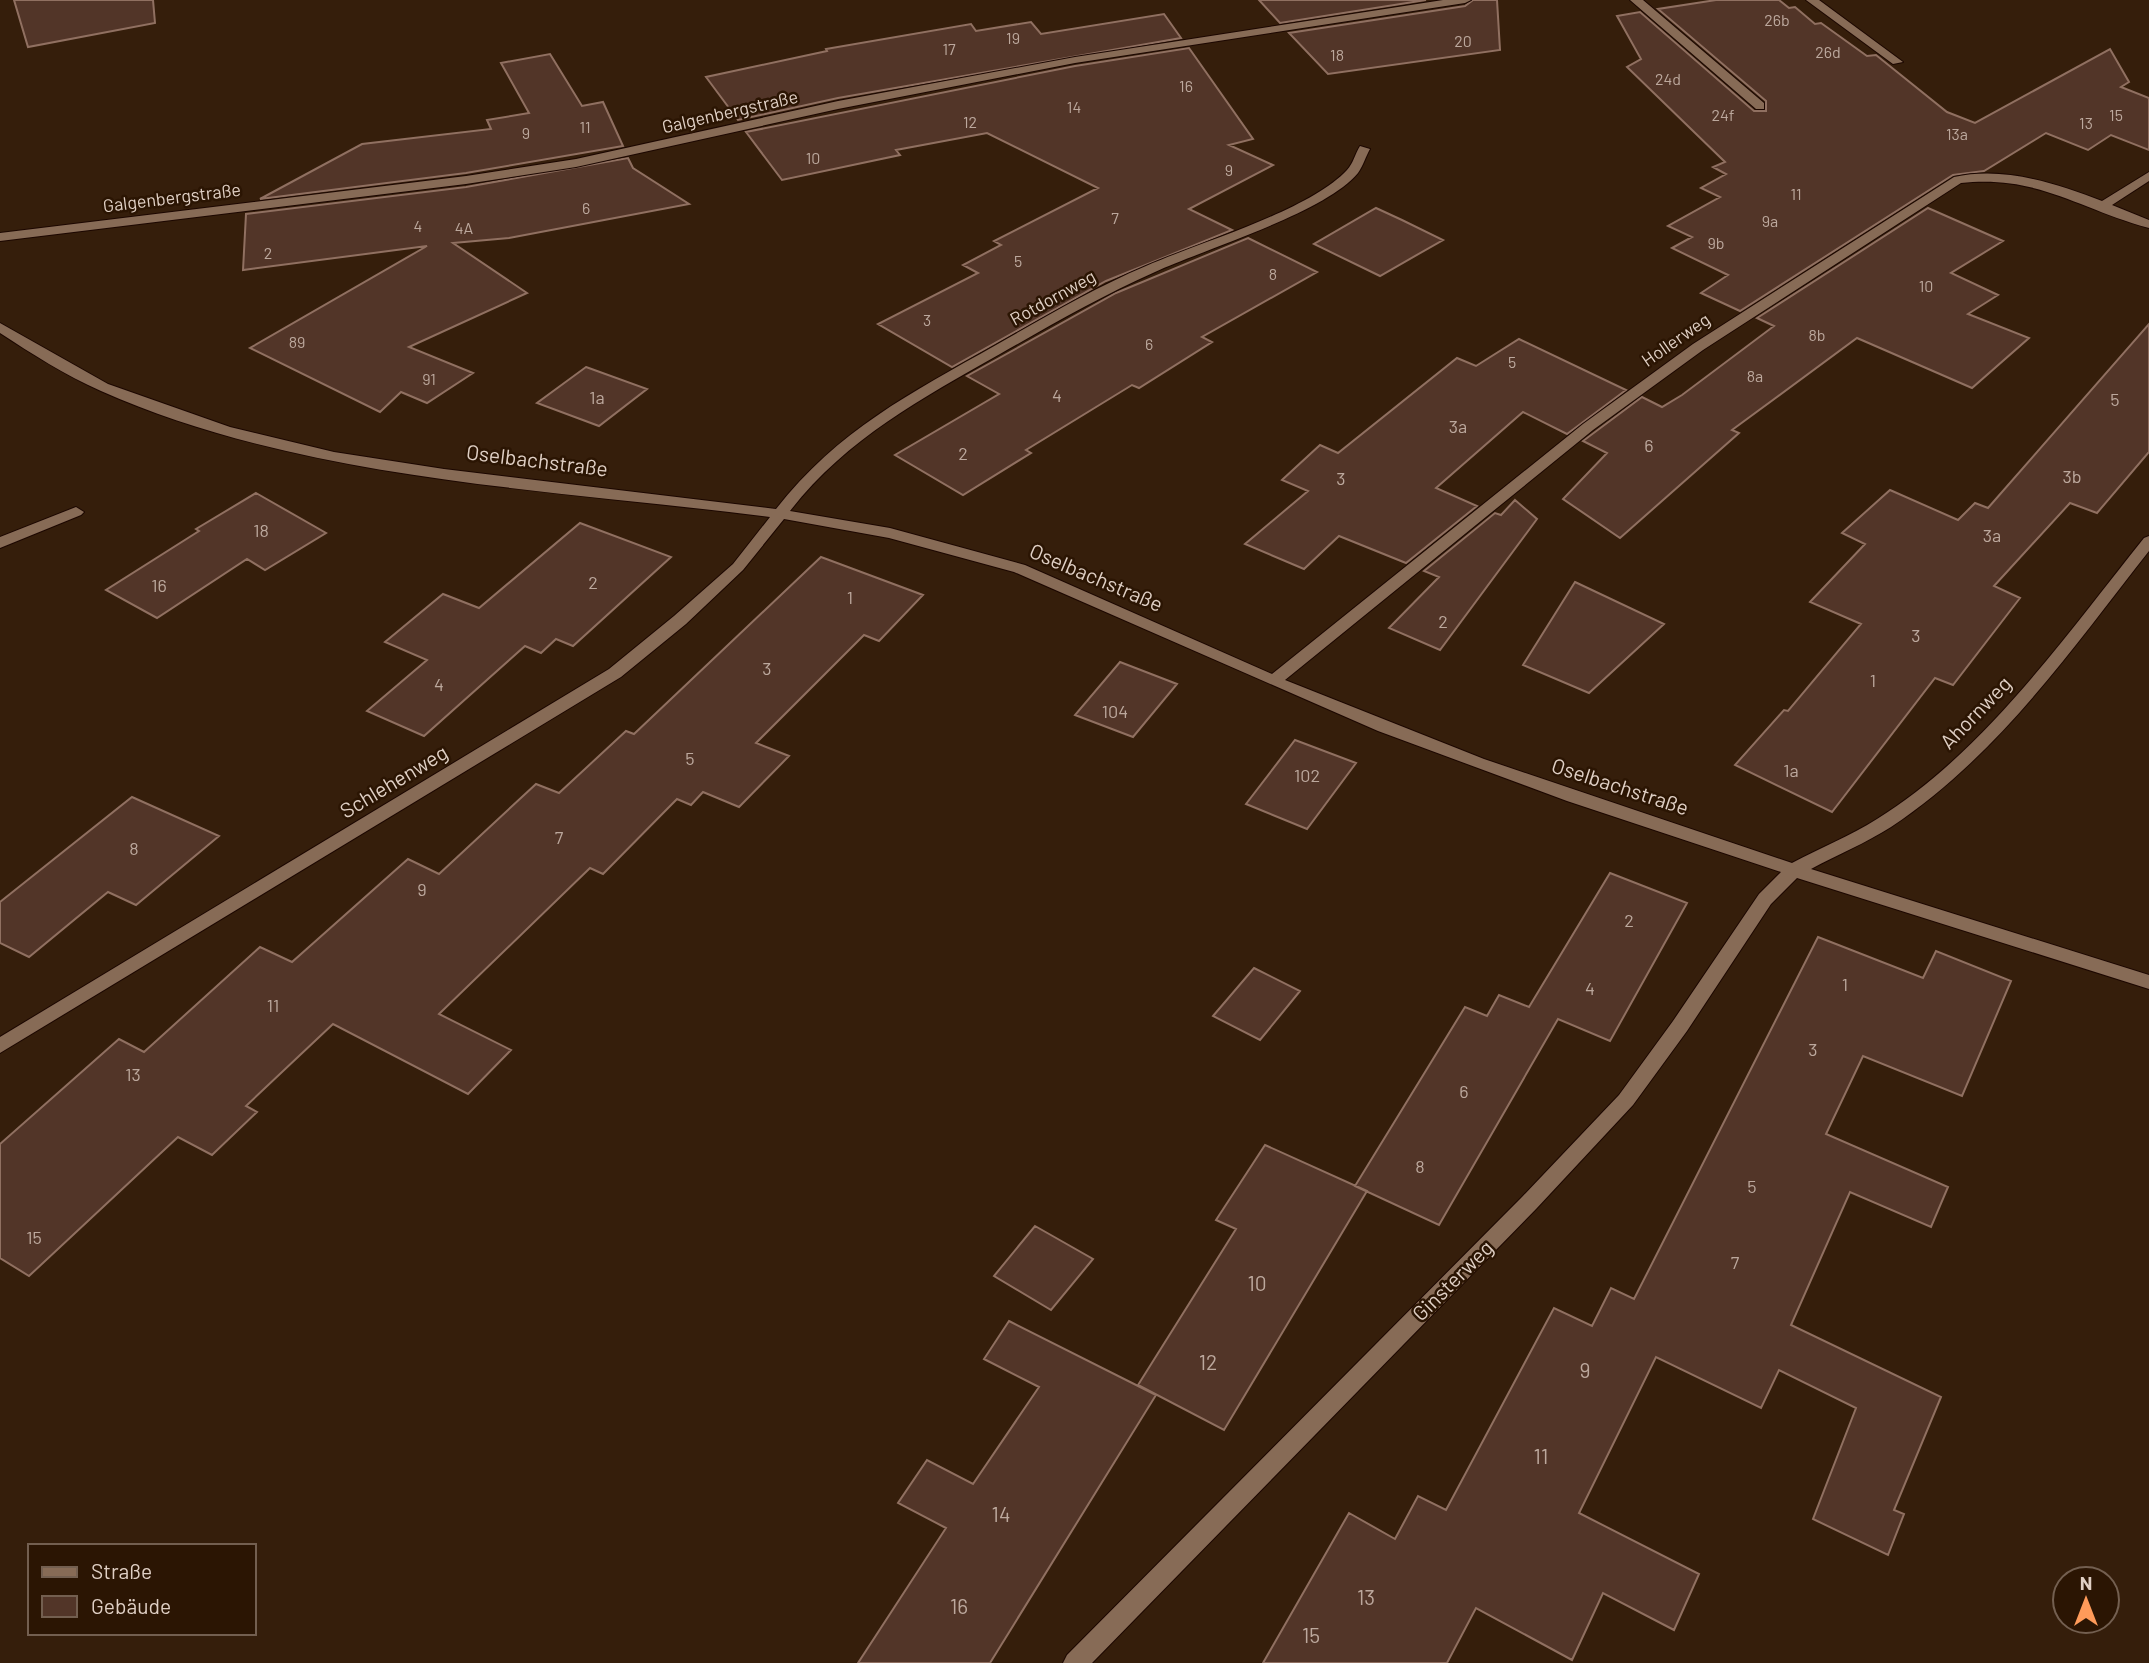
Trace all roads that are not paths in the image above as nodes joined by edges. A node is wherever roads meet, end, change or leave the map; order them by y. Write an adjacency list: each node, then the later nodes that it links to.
1 (1465, 0): 10 (street, Galgenbergstraße)
2 (1636, 0): 5 (street)
3 (1812, 0): 4 (street)
4 (1897, 62)
5 (1760, 106)
6 (1364, 149): 13 (street, Rotdornweg)
7 (2149, 176): 8 (street)
8 (2102, 206): 9 (street); 16 (street, Hollerweg)
9 (2149, 224)
10 (0, 237)
11 (0, 327): 13 (street, Oselbachstraße)
12 (76, 512): 15 (street)
13 (779, 515): 16 (street, Oselbachstraße); 19 (street, Schlehenweg)
14 (2149, 541): 17 (street, Ahornweg)
15 (0, 543)
16 (1273, 681): 17 (street, Oselbachstraße)
17 (1795, 869): 18 (street, Oselbachstraße); 20 (street, Ginsterweg)
18 (2149, 982)
19 (0, 1046)
20 (1075, 1663)

